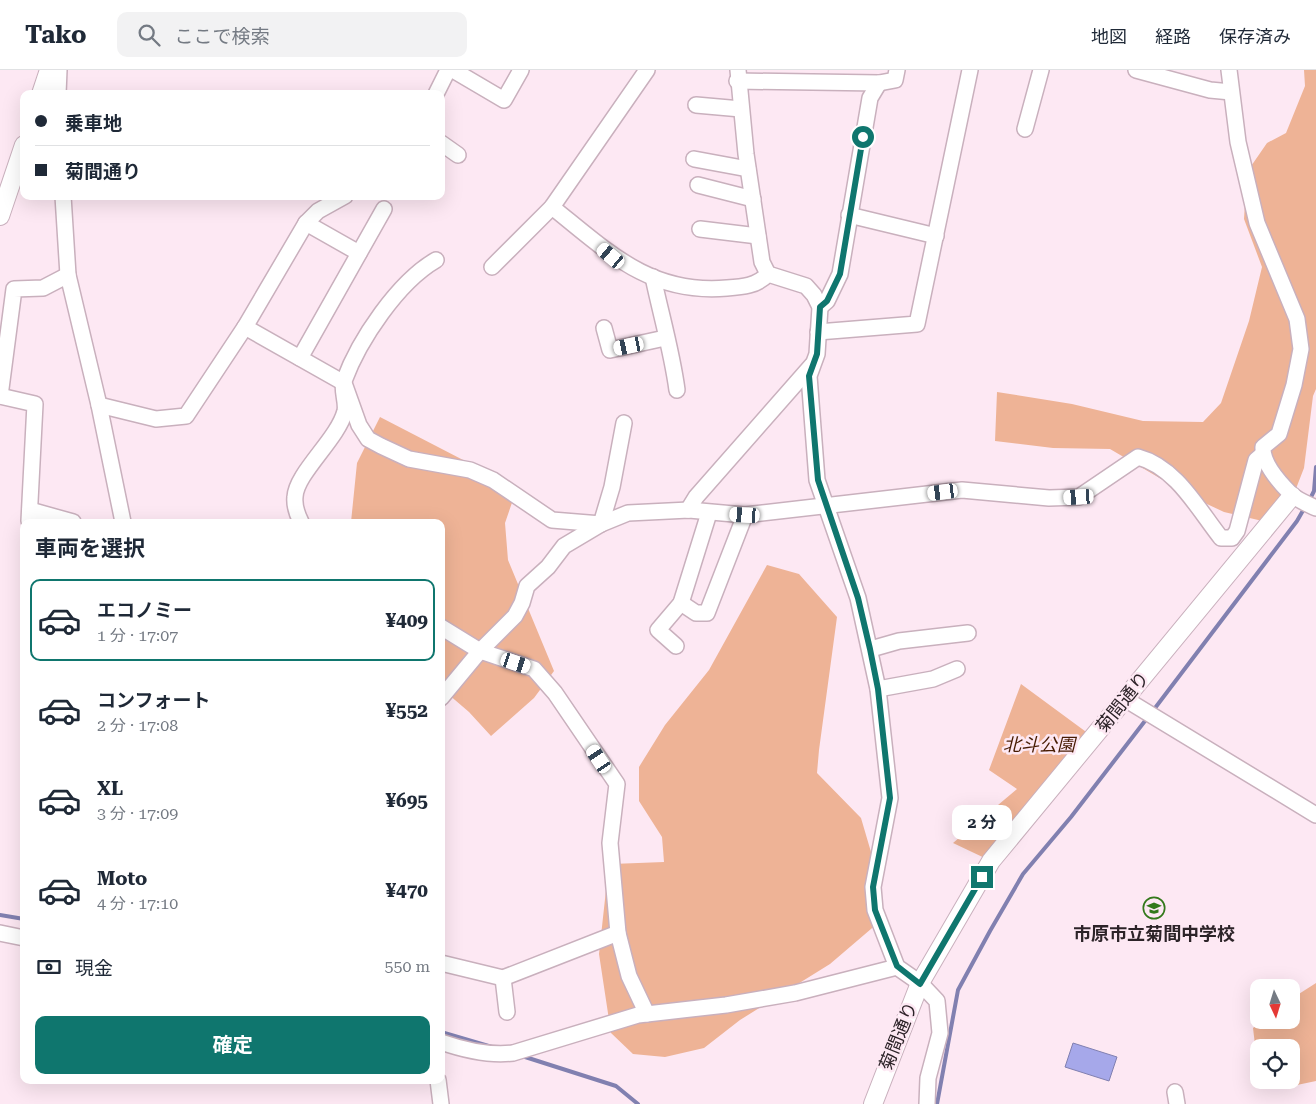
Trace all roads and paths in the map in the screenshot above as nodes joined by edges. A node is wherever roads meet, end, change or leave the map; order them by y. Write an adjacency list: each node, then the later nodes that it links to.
1 (49, 70): 15 (street)
2 (59, 70): 16 (street)
3 (448, 70): 17 (street)
4 (453, 70): 5 (street)
5 (521, 70)
6 (648, 70): 31 (street)
7 (897, 70): 14 (street)
8 (970, 70): 38 (street)
9 (1041, 70): 21 (street)
10 (1136, 70): 12 (street)
11 (1229, 70): 18 (street)
12 (1159, 73): 18 (street)
13 (737, 75): 14 (street); 20 (street)
14 (879, 83): 33 (street)
15 (42, 90)
16 (58, 90)
17 (438, 90)
18 (1232, 92): 57 (street)
19 (696, 105): 20 (street)
20 (741, 110): 26 (street)
21 (1025, 129)
22 (445, 146): 23 (street)
23 (458, 155)
24 (20, 157): 34 (street)
25 (694, 159): 26 (street)
26 (748, 169): 30 (street)
27 (698, 185): 30 (street)
28 (64, 200): 43 (street)
29 (338, 200): 35 (street)
30 (753, 200): 37 (street)
31 (552, 207): 41 (street); 44 (street)
32 (384, 208): 39 (street)
33 (849, 215): 38 (street); 45 (street)
34 (0, 216)
35 (306, 223): 39 (street); 46 (street)
36 (700, 229): 37 (street)
37 (758, 236): 42 (street)
38 (936, 236): 48 (street)
39 (359, 253): 50 (street)
40 (436, 260): 52 (street)
41 (492, 267)
42 (768, 274): 44 (street); 45 (street)
43 (68, 276): 54 (street); 55 (street)
44 (653, 277): 49 (street)
45 (820, 307): 48 (street)
46 (245, 327): 50 (street); 55 (street)
47 (604, 328): 49 (street)
48 (818, 332): 51 (street)
49 (665, 338): 53 (street)
50 (300, 358): 52 (street)
51 (814, 362): 59 (street); 61 (street)
52 (344, 383): 66 (street); 67 (street)
53 (677, 390)
54 (0, 396): 64 (street)
55 (99, 406): 65 (street)
56 (624, 423): 67 (street)
57 (1263, 454): 58 (street); 59 (street)
58 (1292, 496): 60 (street); 77 (street, 菊間通り)
59 (826, 507): 63 (street); 72 (street)
60 (1316, 508)
61 (688, 510): 62 (street); 67 (street)
62 (709, 513): 63 (street); 68 (street)
63 (745, 515): 68 (street)
64 (52, 519)
65 (122, 519)
66 (300, 519)
67 (601, 524): 73 (street)
68 (681, 603): 71 (street)
69 (445, 629): 73 (street)
70 (968, 633): 72 (street)
71 (676, 646)
72 (870, 649): 75 (street)
73 (480, 651): 76 (street); 80 (street)
74 (957, 670): 75 (street)
75 (878, 689): 83 (street)
76 (445, 693)
77 (1125, 699): 78 (street); 85 (street, 菊間通り)
78 (1316, 815)
79 (0, 933): 81 (street)
80 (618, 933): 84 (street); 87 (street)
81 (20, 937)
82 (445, 964): 84 (street)
83 (897, 966): 85 (street); 87 (street)
84 (503, 978): 86 (street)
85 (920, 984): 91 (street, 菊間通り); 92 (street)
86 (507, 1012)
87 (647, 1014): 88 (street)
88 (445, 1043)
89 (438, 1084): 90 (street)
90 (440, 1104)
91 (873, 1104)
92 (927, 1104)

